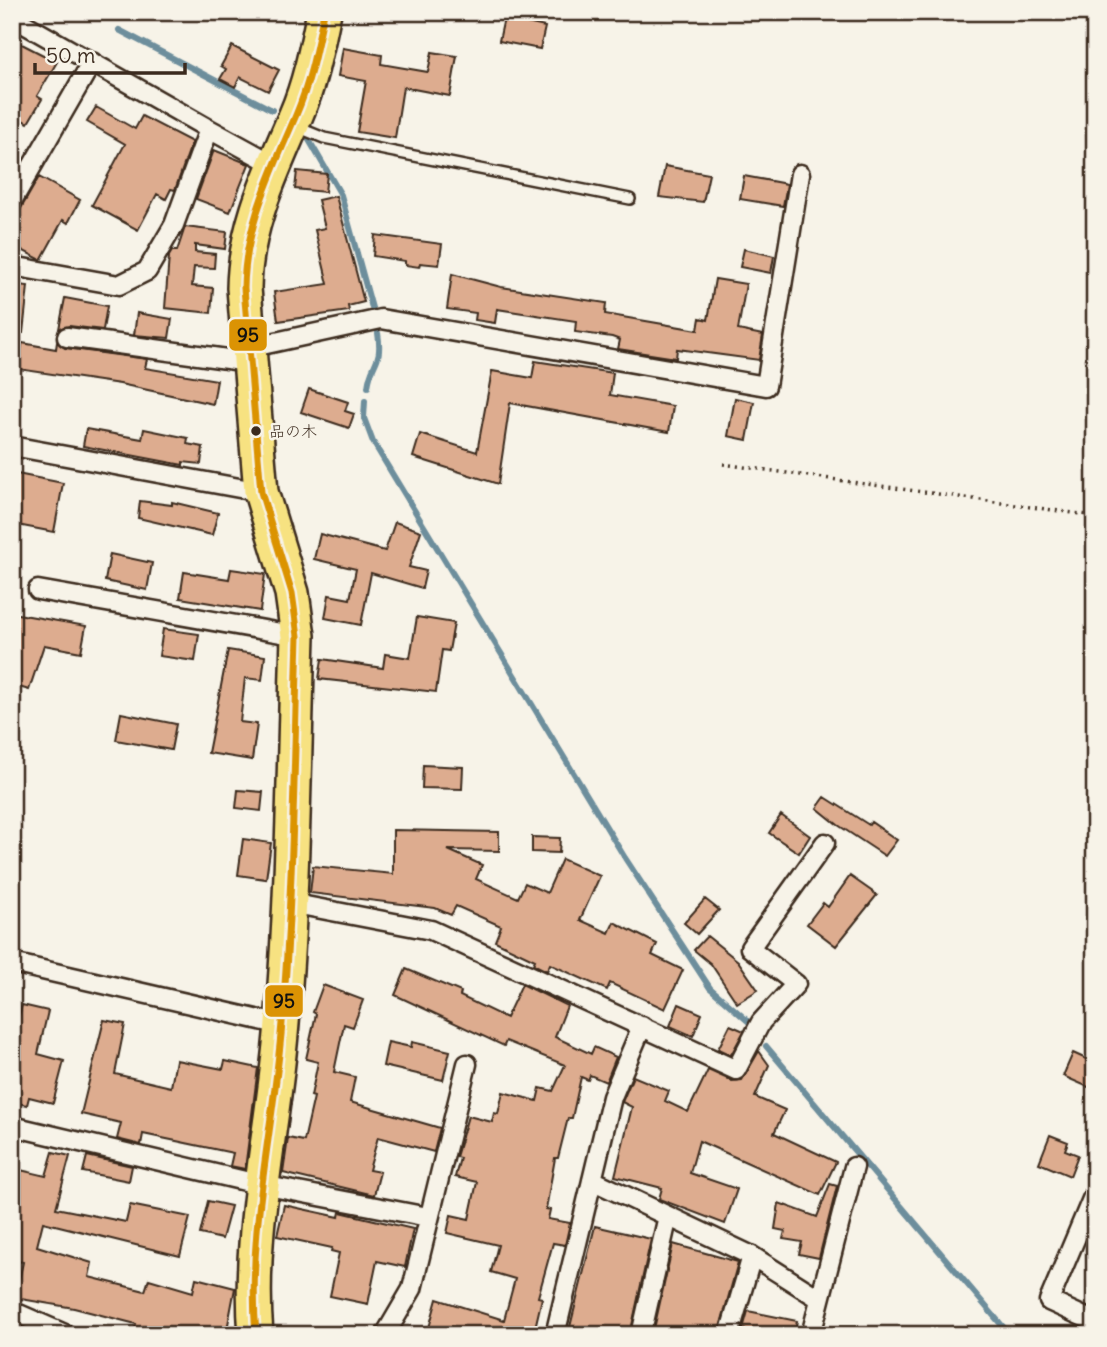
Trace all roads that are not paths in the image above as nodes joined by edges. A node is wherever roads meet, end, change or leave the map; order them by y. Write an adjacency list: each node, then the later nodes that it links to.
1 (324, 12): 4 (highway)
2 (12, 17): 3 (street)
3 (92, 62): 5 (street); 9 (street)
4 (291, 125): 6 (highway); 8 (lane)
5 (209, 129): 6 (street); 10 (street)
6 (273, 164): 12 (highway)
7 (800, 174): 12 (street)
8 (630, 198)
9 (12, 201)
10 (12, 266)
11 (66, 337): 12 (street)
12 (249, 355): 14 (highway)
13 (12, 446): 14 (street)
14 (261, 492): 16 (highway)
15 (38, 590): 16 (street)
16 (298, 636): 18 (highway)
17 (825, 843): 21 (street)
18 (290, 903): 20 (highway); 21 (street)
19 (12, 963): 20 (street)
20 (282, 1025): 26 (highway)
21 (642, 1026): 25 (street)
22 (467, 1064): 29 (street)
23 (12, 1126): 26 (street)
24 (854, 1167): 31 (street)
25 (592, 1180): 28 (street); 37 (street)
26 (262, 1185): 29 (street); 35 (highway)
27 (1095, 1192): 33 (street)
28 (668, 1216): 30 (street); 38 (street)
29 (428, 1217): 36 (street)
30 (751, 1256): 31 (street); 39 (street)
31 (820, 1299): 40 (street)
32 (12, 1311): 34 (street)
33 (1095, 1322)
34 (67, 1335)
35 (256, 1335)
36 (385, 1335)
37 (555, 1335)
38 (641, 1335)
39 (729, 1335)
40 (811, 1335)

